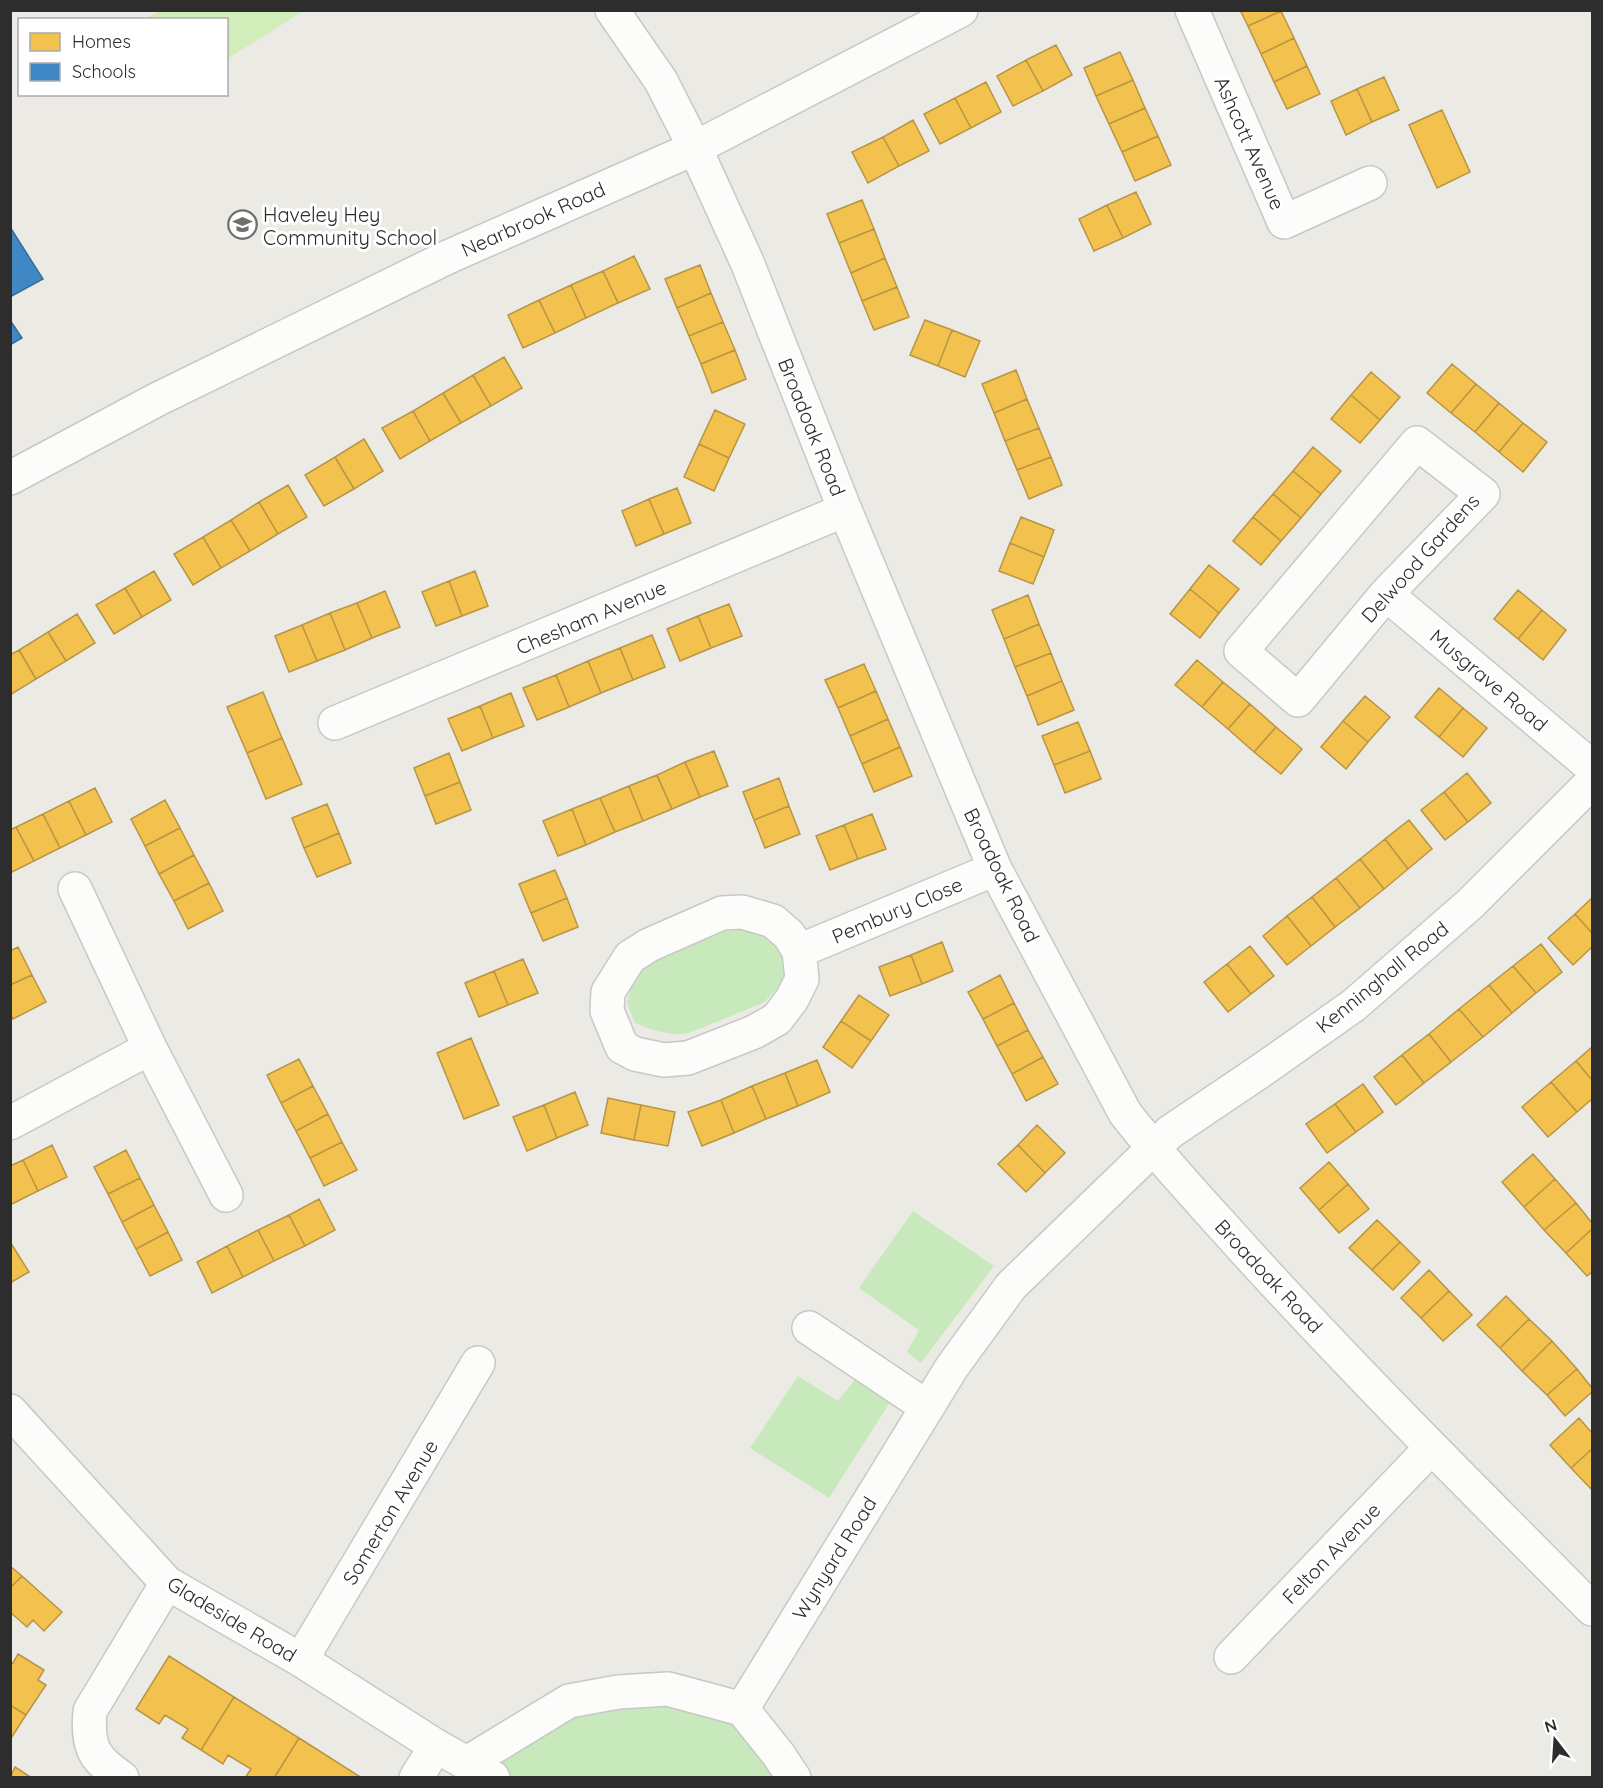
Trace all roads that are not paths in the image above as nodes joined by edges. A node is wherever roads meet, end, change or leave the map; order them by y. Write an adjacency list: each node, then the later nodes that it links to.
1 (612, 10): 4 (street, Broadoak Road)
2 (961, 10): 4 (street, Nearbrook Road)
3 (1192, 10): 5 (street, Ashcott Avenue)
4 (695, 148): 6 (street, Nearbrook Road); 7 (street, Broadoak Road)
5 (1370, 183)
6 (10, 478)
7 (845, 510): 9 (street, Chesham Avenue); 12 (street, Broadoak Road)
8 (1386, 594): 8 (street, Delwood Gardens); 10 (street, Musgrave Road)
9 (335, 723)
10 (1593, 766)
11 (1593, 782): 17 (street, Kenninghall Road)
12 (995, 869): 14 (street, Pembury Close); 17 (street, Broadoak Road)
13 (75, 889): 15 (street)
14 (799, 951): 14 (street)
15 (150, 1048): 16 (street); 18 (street)
16 (10, 1123)
17 (1153, 1149): 21 (street, Wynyard Road); 23 (street, Broadoak Road)
18 (226, 1195)
19 (809, 1329): 21 (street)
20 (478, 1363): 27 (street, Somerton Avenue)
21 (927, 1407): 28 (street, Wynyard Road)
22 (10, 1411): 24 (street, Gladeside Road)
23 (1431, 1448): 25 (street, Broadoak Road); 26 (street, Felton Avenue)
24 (167, 1583): 27 (street, Gladeside Road); 31 (street)
25 (1593, 1609)
26 (1231, 1657)
27 (301, 1660): 29 (street, Gladeside Road)
28 (742, 1709): 30 (street); 33 (street)
29 (436, 1746): 30 (street, Gladeside Road); 32 (street)
30 (480, 1770)
31 (122, 1778)
32 (416, 1778)
33 (794, 1778)

